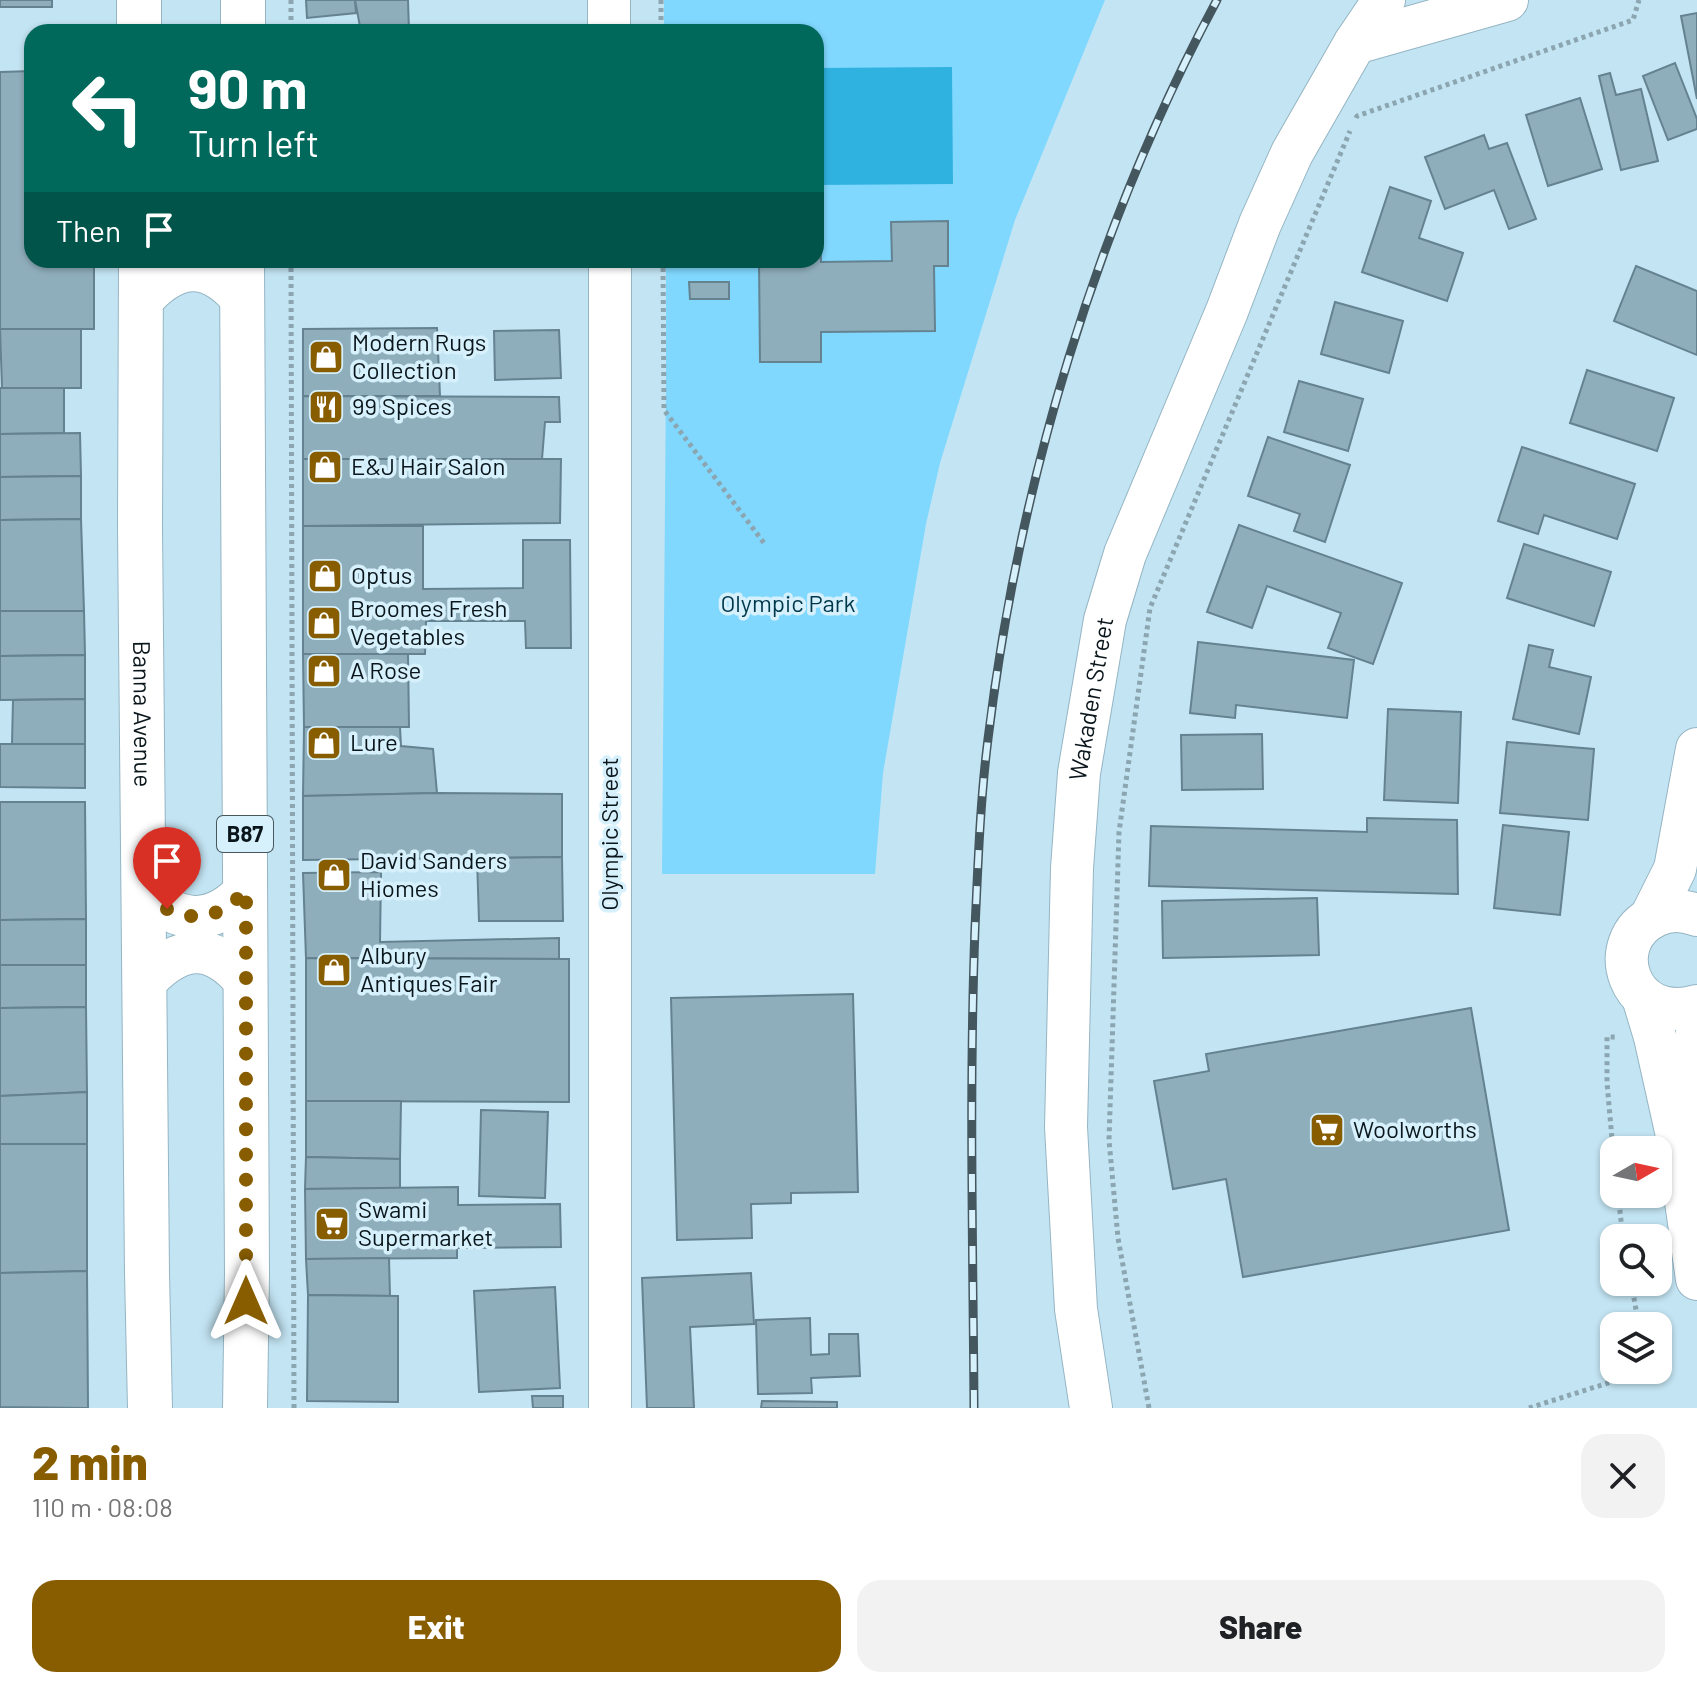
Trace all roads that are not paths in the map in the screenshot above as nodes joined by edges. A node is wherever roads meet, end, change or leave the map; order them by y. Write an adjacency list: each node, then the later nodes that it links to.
1 (139, 0): 6 (main road)
2 (243, 0): 7 (main road)
3 (609, 0): 8 (street)
4 (1384, 0): 9 (street, Wakaden Street)
5 (1507, 0): 9 (street)
6 (139, 24)
7 (243, 24)
8 (609, 24)
9 (1355, 43): 28 (street, Wakaden Street)
10 (610, 268): 27 (street, Olympic Street)
11 (141, 280): 12 (street); 14 (main road, Banna Avenue)
12 (242, 280): 15 (main road, B87)
13 (1697, 749): 17 (street)
14 (143, 889): 15 (street); 19 (main road, Banna Avenue)
15 (246, 890): 18 (main road, B87)
16 (1697, 915): 17 (street)
17 (1651, 917): 20 (street)
18 (245, 981): 19 (street); 26 (main road, B87)
19 (144, 983): 25 (main road, Banna Avenue)
20 (1643, 997): 21 (street); 23 (street)
21 (1697, 1006)
22 (1697, 1018): 23 (street)
23 (1676, 1131): 24 (street)
24 (1697, 1279)
25 (150, 1408)
26 (245, 1408)
27 (610, 1408)
28 (1091, 1408)

